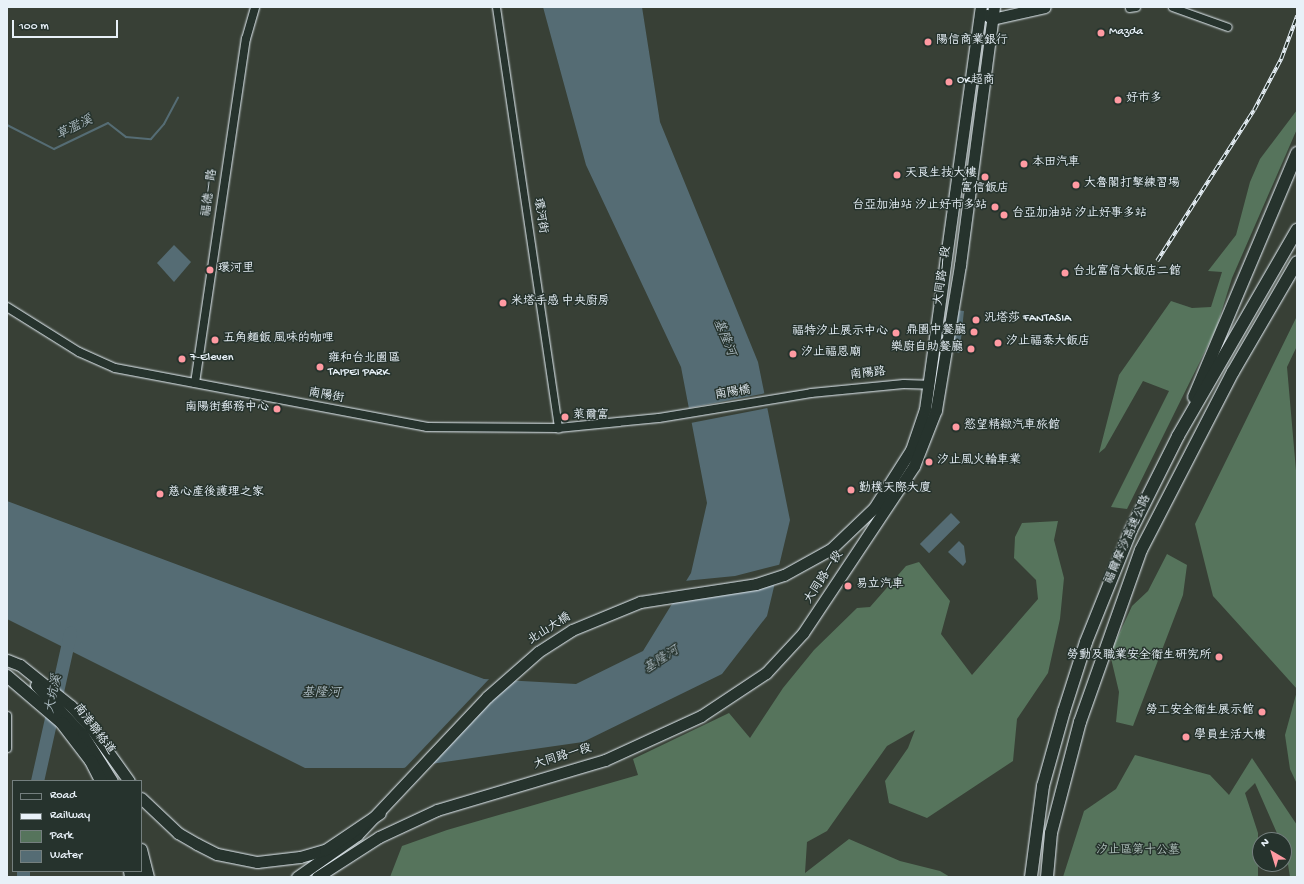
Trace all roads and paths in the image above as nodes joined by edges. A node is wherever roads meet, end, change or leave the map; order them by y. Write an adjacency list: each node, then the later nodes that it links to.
1 (255, 7): 13 (street, 福德一路)
2 (496, 7): 18 (street, 環河街)
3 (994, 7): 7 (main road, 大同路一段)
4 (1045, 7): 7 (main road)
5 (1172, 7): 8 (street)
6 (983, 8): 7 (main road); 14 (main road, 大同路一段)
7 (992, 19): 15 (main road, 大同路一段)
8 (1228, 27)
9 (1297, 153): 19 (highway)
10 (1297, 230): 19 (highway, 福爾摩沙高速公路)
11 (1297, 262): 36 (highway, 福爾摩沙高速公路)
12 (7, 307): 13 (street, 南陽街)
13 (195, 383): 18 (street, 南陽街)
14 (928, 385): 15 (street); 16 (street, 南陽路); 20 (main road, 大同路一段)
15 (940, 386): 33 (main road, 大同路一段)
16 (811, 393): 17 (street, 南陽橋)
17 (659, 418): 18 (street, 南陽街)
18 (558, 428)
19 (1178, 436): 28 (highway, 福爾摩沙高速公路)
20 (874, 508): 29 (main road, 北山大橋)
21 (8, 667): 24 (highway); 25 (main road, 南港聯絡道); 26 (main road)
22 (7, 715): 23 (street)
23 (7, 748)
24 (100, 780)
25 (111, 780)
26 (128, 780)
27 (142, 799): 29 (main road)
28 (1040, 805): 34 (highway); 35 (highway, 福爾摩沙高速公路)
29 (380, 813): 32 (main road, 北山大橋)
30 (142, 853): 31 (main road)
31 (148, 877)
32 (297, 877)
33 (317, 877)
34 (1026, 877)
35 (1031, 877)
36 (1047, 877)

